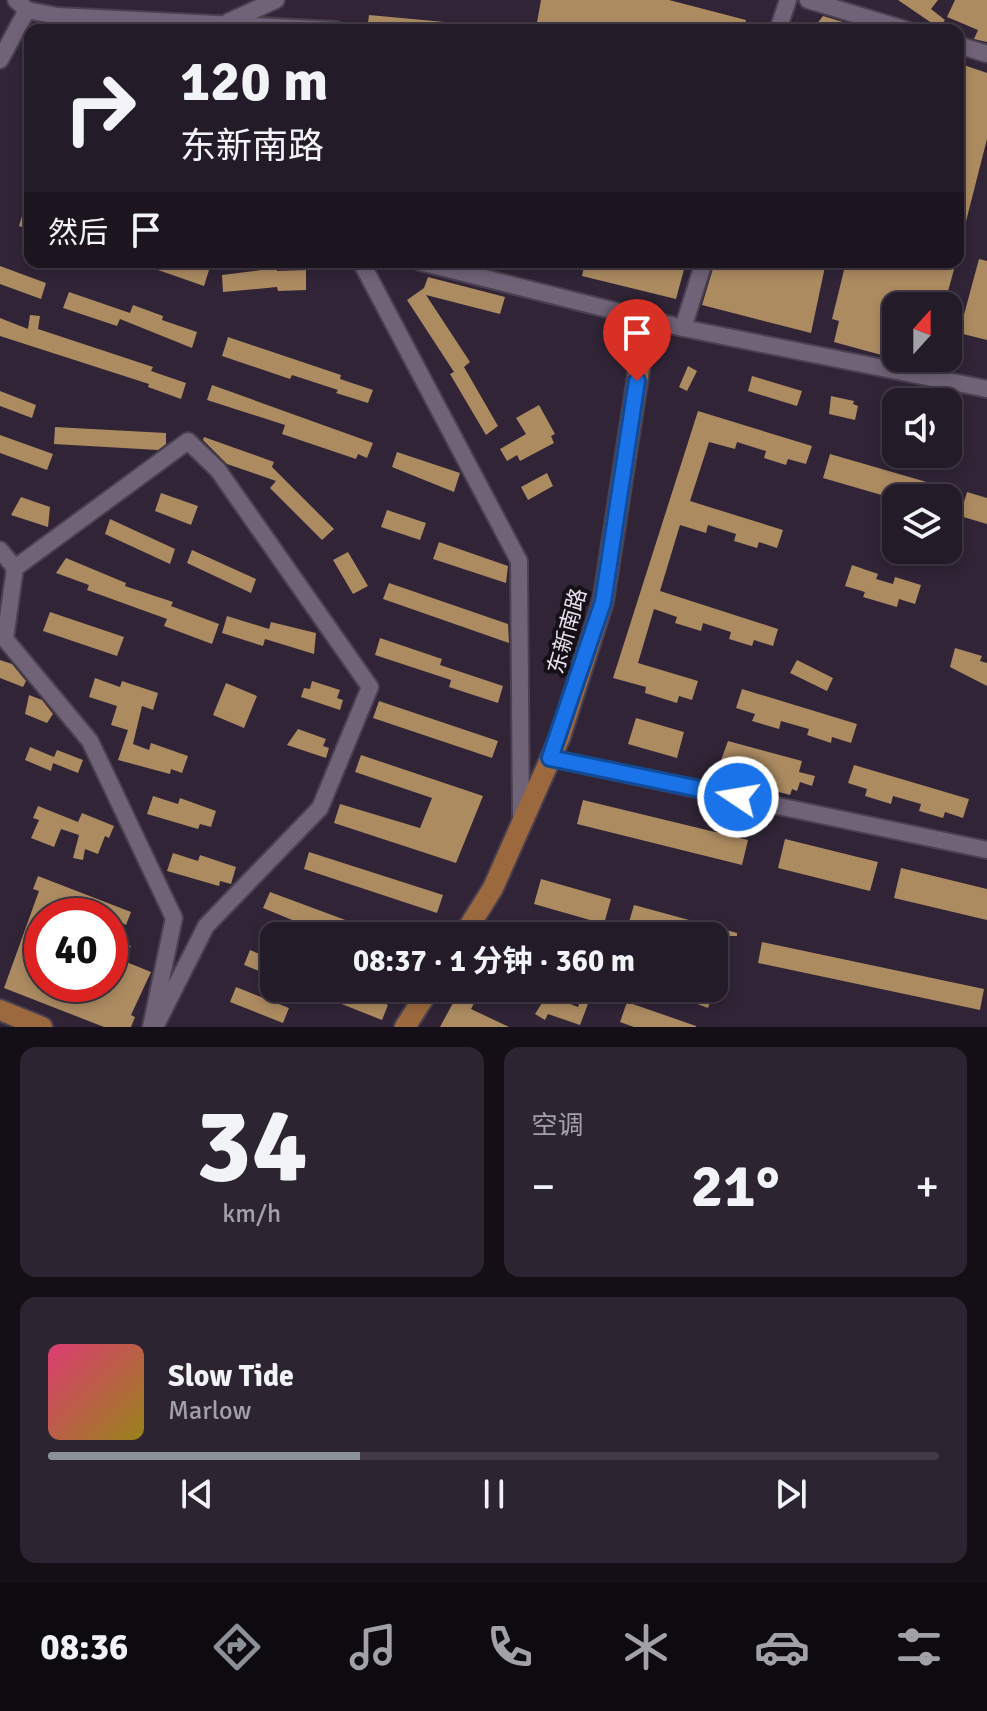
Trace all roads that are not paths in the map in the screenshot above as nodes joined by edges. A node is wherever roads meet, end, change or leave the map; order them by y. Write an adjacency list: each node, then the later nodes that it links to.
1 (276, 0): 5 (street)
2 (788, 0): 6 (street)
3 (808, 0): 7 (street)
4 (22, 5): 5 (street); 10 (street)
5 (223, 24)
6 (780, 24)
7 (887, 24)
8 (964, 47): 9 (street)
9 (987, 54)
10 (0, 60)
11 (364, 268): 20 (street)
12 (444, 268): 14 (street)
13 (702, 268): 15 (street)
14 (647, 318): 15 (street); 19 (main road, 东新南路)
15 (683, 328): 16 (street)
16 (987, 389)
17 (0, 550): 18 (street)
18 (15, 568): 26 (street); 26 (street)
19 (550, 758): 20 (main road, 东新南路); 21 (street)
20 (521, 825): 22 (main road, 东新南路)
21 (987, 850)
22 (472, 922)
23 (421, 1002): 27 (main road)
24 (0, 1010): 25 (main road)
25 (42, 1027)
26 (153, 1027)
27 (405, 1027)

